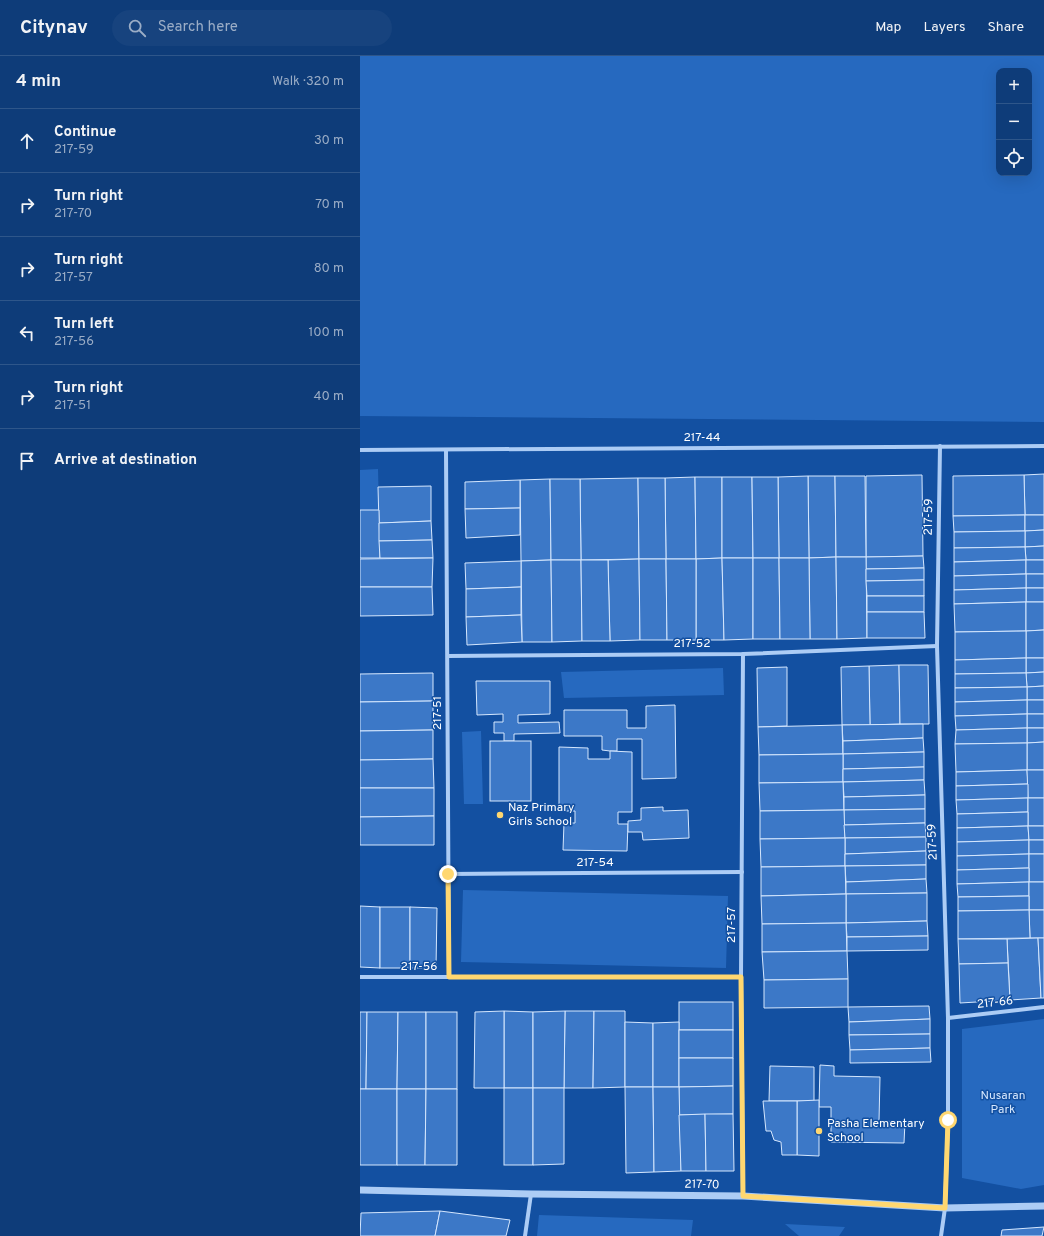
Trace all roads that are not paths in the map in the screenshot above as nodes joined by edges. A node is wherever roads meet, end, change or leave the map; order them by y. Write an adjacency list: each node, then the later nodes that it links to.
1 (940, 446): 2 (street, 217-44); 4 (street, 217-44); 5 (street, 217-59)
2 (1044, 446)
3 (360, 450): 4 (street, 217-44)
4 (446, 450): 7 (street, 217-51)
5 (937, 646): 6 (street, 217-52); 14 (street, 217-59)
6 (743, 654): 7 (street, 217-52); 8 (street, 217-57)
7 (448, 656): 9 (street, 217-51)
8 (742, 872): 9 (street, 217-54); 12 (street, 217-57)
9 (448, 874): 11 (street, 217-51)
10 (360, 977): 11 (street, 217-56)
11 (449, 977): 12 (street, 217-56)
12 (741, 977): 17 (street, 217-57)
13 (1044, 1007): 14 (street, 217-66)
14 (948, 1018): 19 (street, 217-59)
15 (360, 1190): 16 (street, 217-70)
16 (531, 1194): 17 (street, 217-70); 20 (street)
17 (743, 1196): 19 (street, 217-70)
18 (1044, 1206): 19 (street, 217-70)
19 (945, 1208): 21 (street, 217-59)
20 (525, 1236)
21 (941, 1236)

